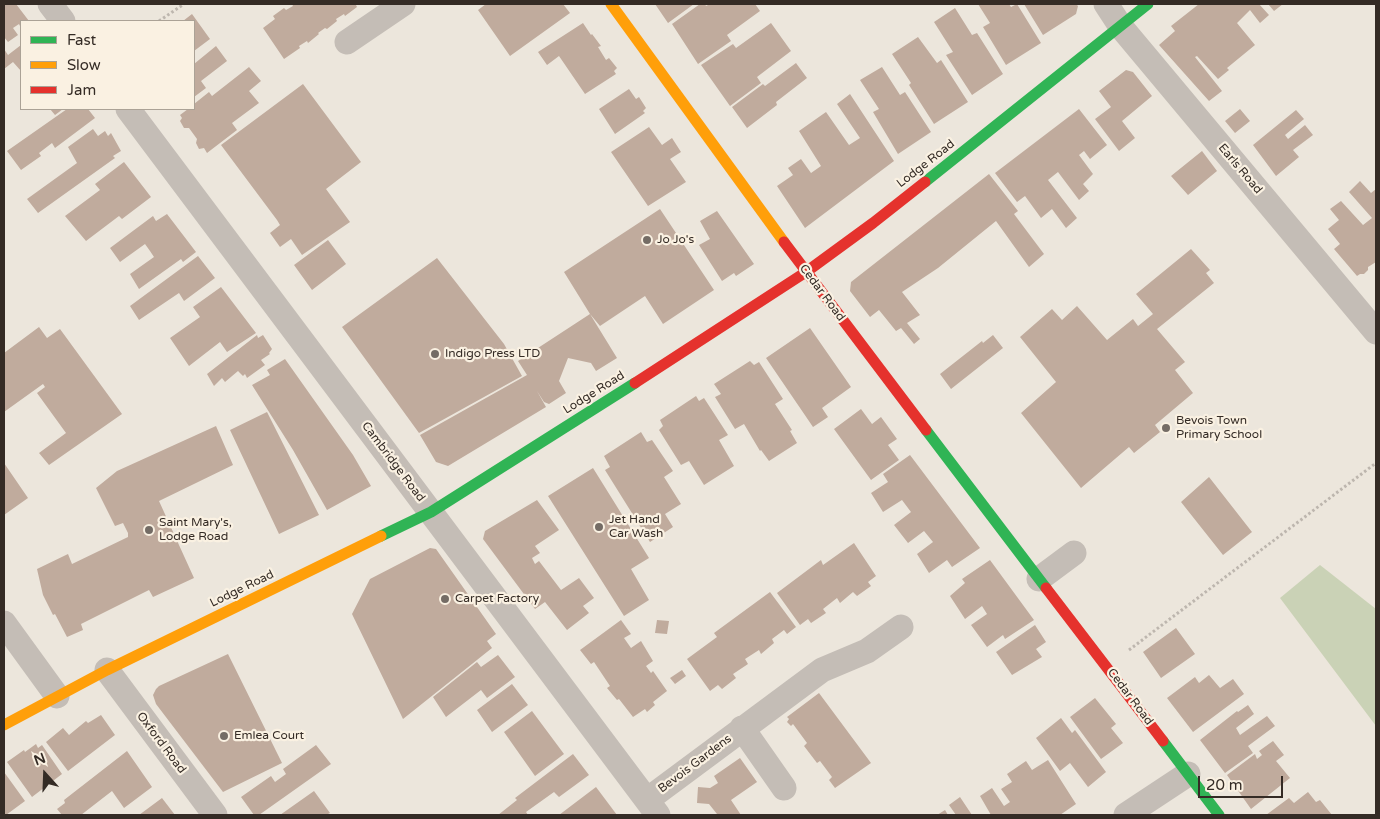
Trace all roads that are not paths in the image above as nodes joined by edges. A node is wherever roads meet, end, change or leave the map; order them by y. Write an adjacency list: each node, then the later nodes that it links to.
1 (50, 4): 6 (street)
2 (403, 4): 8 (street)
3 (610, 4): 10 (street, Cedar Road)
4 (1106, 4): 7 (street, Earls Road)
5 (1148, 4): 7 (street, Lodge Road)
6 (62, 20)
7 (1121, 27): 10 (street, Lodge Road); 11 (street, Earls Road)
8 (347, 42)
9 (129, 110): 12 (street, Cambridge Road)
10 (806, 272): 12 (street, Lodge Road); 14 (street, Cedar Road)
11 (1372, 319)
12 (431, 512): 17 (street, Lodge Road); 23 (street, Cambridge Road)
13 (1074, 553): 14 (street)
14 (1039, 579): 21 (street, Cedar Road)
15 (4, 623): 18 (street)
16 (901, 627): 20 (street, Bevois Gardens)
17 (107, 670): 18 (street, Lodge Road); 24 (street, Oxford Road)
18 (57, 696): 19 (street, Lodge Road)
19 (4, 725)
20 (742, 728): 22 (street, Bevois Gardens); 23 (street, Bevois Gardens)
21 (1188, 774): 25 (street); 26 (street, Cedar Road)
22 (784, 788)
23 (653, 808)
24 (216, 815)
25 (1126, 815)
26 (1219, 815)

